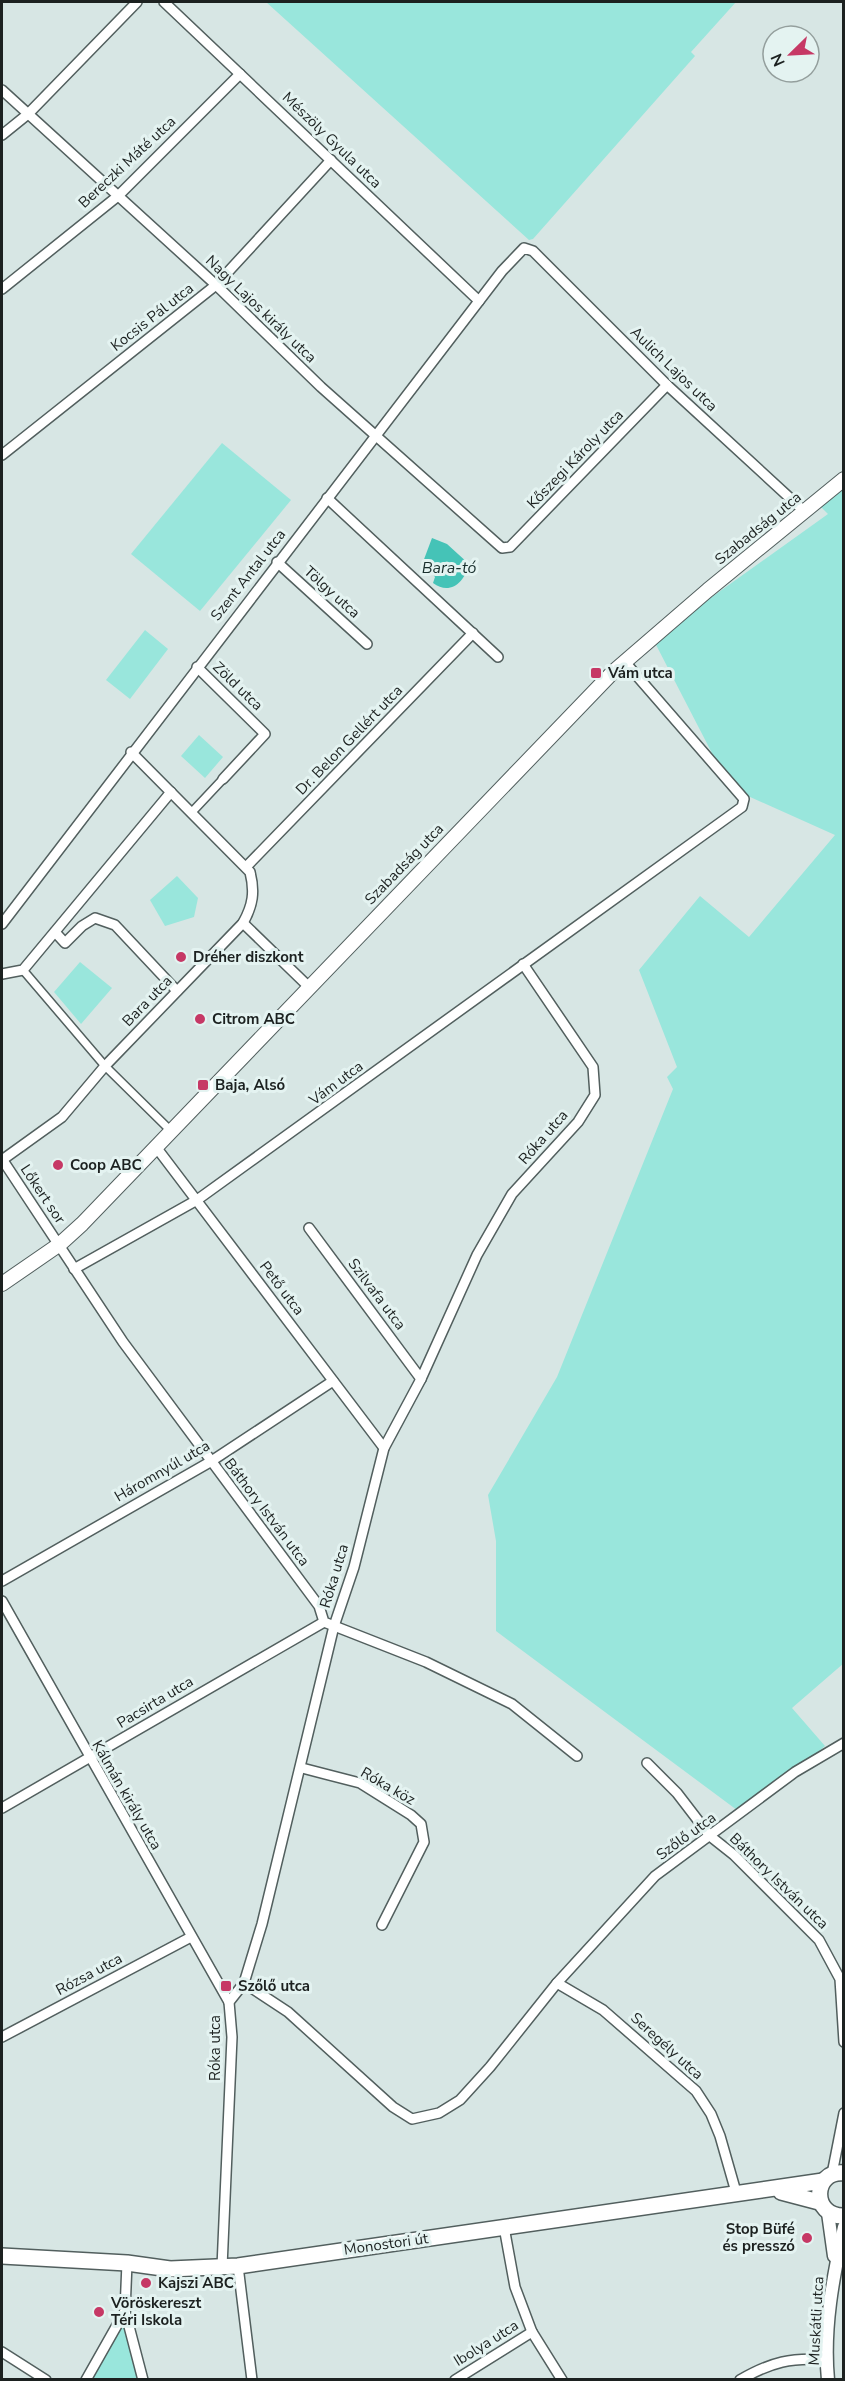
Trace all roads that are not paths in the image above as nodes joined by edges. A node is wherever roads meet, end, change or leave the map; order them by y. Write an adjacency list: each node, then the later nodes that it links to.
1 (136, 2): 5 (street)
2 (164, 2): 3 (street, Mészöly Gyula utca)
3 (240, 74): 7 (street, Mészöly Gyula utca); 8 (street, Bereczki Máté utca)
4 (2, 90): 5 (street, Nagy Lajos király utca)
5 (28, 114): 6 (street); 8 (street, Nagy Lajos király utca)
6 (2, 135)
7 (331, 160): 10 (street, Kocsis Pál utca); 12 (street, Mészöly Gyula utca)
8 (118, 196): 10 (street, Nagy Lajos király utca); 11 (street, Bereczki Máté utca)
9 (524, 248): 12 (street, Szent Antal utca); 13 (street, Aulich Lajos utca)
10 (216, 285): 14 (street, Nagy Lajos király utca); 15 (street, Kocsis Pál utca)
11 (2, 289)
12 (479, 301): 14 (street, Szent Antal utca)
13 (667, 385): 18 (street, Aulich Lajos utca); 19 (street, Kőszegi Károly utca)
14 (376, 436): 17 (street, Szent Antal utca); 19 (street, Nagy Lajos király utca)
15 (2, 455)
16 (843, 479): 18 (main road, Szabadság utca)
17 (327, 498): 20 (street, Szent Antal utca); 21 (street)
18 (804, 511): 24 (main road, Szabadság utca)
19 (502, 548)
20 (277, 562): 22 (street, Tölgy utca); 25 (street, Szent Antal utca)
21 (473, 633): 23 (street); 30 (street, Dr. Belon Gellért utca)
22 (367, 644)
23 (498, 657)
24 (624, 661): 34 (street, Vám utca); 37 (main road, Szabadság utca)
25 (197, 667): 26 (street, Szent Antal utca); 27 (street, Zöld utca)
26 (131, 752): 28 (street, Bara utca); 32 (street, Szent Antal utca)
27 (223, 779): 29 (street)
28 (171, 792): 29 (street, Bara utca); 33 (street)
29 (192, 812): 30 (street, Bara utca)
30 (246, 867): 31 (street, Bara utca)
31 (243, 923): 37 (street); 38 (street, Bara utca)
32 (2, 924)
33 (55, 932): 35 (street); 38 (street)
34 (523, 964): 43 (street, Vám utca); 48 (street, Róka utca)
35 (23, 970): 36 (street); 39 (street)
36 (2, 974)
37 (309, 987): 40 (main road, Szabadság utca)
38 (177, 991): 39 (street, Bara utca)
39 (105, 1066): 40 (street); 42 (street, Bara utca)
40 (171, 1131): 41 (main road, Szabadság utca)
41 (156, 1147): 43 (street, Pető utca); 45 (main road, Szabadság utca)
42 (2, 1159): 45 (street, Lőkert sor)
43 (197, 1200): 46 (street, Vám utca); 49 (street, Pető utca)
44 (309, 1228): 48 (street, Szilvafa utca)
45 (60, 1244): 46 (street, Báthory István utca); 47 (main road, Szabadság utca)
46 (74, 1269): 51 (street, Báthory István utca)
47 (2, 1284)
48 (422, 1379): 50 (street, Róka utca)
49 (333, 1381): 50 (street, Pető utca); 51 (street, Háromnyúl utca)
50 (384, 1448): 54 (street, Róka utca)
51 (210, 1462): 52 (street, Háromnyúl utca); 54 (street, Báthory István utca)
52 (2, 1581)
53 (2, 1601): 57 (street, Kálmán király utca)
54 (329, 1624): 56 (street); 57 (street, Pacsirta utca); 59 (street, Róka utca)
55 (843, 1743): 61 (street, Szőlő utca)
56 (577, 1756)
57 (89, 1758): 60 (street, Pacsirta utca); 63 (street, Kálmán király utca)
58 (647, 1763): 61 (street, Báthory István utca)
59 (302, 1768): 62 (street, Róka köz); 64 (street, Róka utca)
60 (2, 1808)
61 (710, 1836): 65 (street, Szőlő utca); 68 (street, Báthory István utca)
62 (382, 1925)
63 (191, 1937): 66 (street, Kálmán király utca); 67 (street, Rózsa utca)
64 (244, 1983): 65 (street, Szőlő utca); 66 (street, Róka utca)
65 (557, 1983): 73 (street, Seregély utca)
66 (229, 2002): 82 (street, Róka utca)
67 (2, 2037)
68 (843, 2042)
69 (843, 2113): 70 (street)
70 (843, 2136): 71 (street)
71 (833, 2176): 72 (main road, Monostori út); 74 (main road)
72 (770, 2190): 73 (main road, Monostori út); 74 (main road, Monostori út)
73 (735, 2192): 76 (main road, Monostori út)
74 (824, 2207): 75 (main road, Monostori út); 80 (street, Muskátli utca)
75 (843, 2216)
76 (504, 2227): 81 (main road, Monostori út); 84 (street)
77 (843, 2227): 80 (street, Muskátli utca)
78 (2, 2256): 79 (main road, Monostori út)
79 (127, 2264): 82 (main road, Monostori út); 83 (street)
80 (834, 2264): 86 (street, Muskátli utca)
81 (238, 2266): 82 (main road, Monostori út); 90 (street)
82 (222, 2267)
83 (125, 2312): 88 (street); 89 (street)
84 (531, 2332): 91 (street, Ibolya utca); 92 (street)
85 (2, 2352): 87 (street)
86 (826, 2360): 93 (street); 94 (street, Muskátli utca)
87 (46, 2379)
88 (86, 2379)
89 (143, 2379)
90 (252, 2379)
91 (455, 2379)
92 (562, 2379)
93 (740, 2379)
94 (828, 2379)

